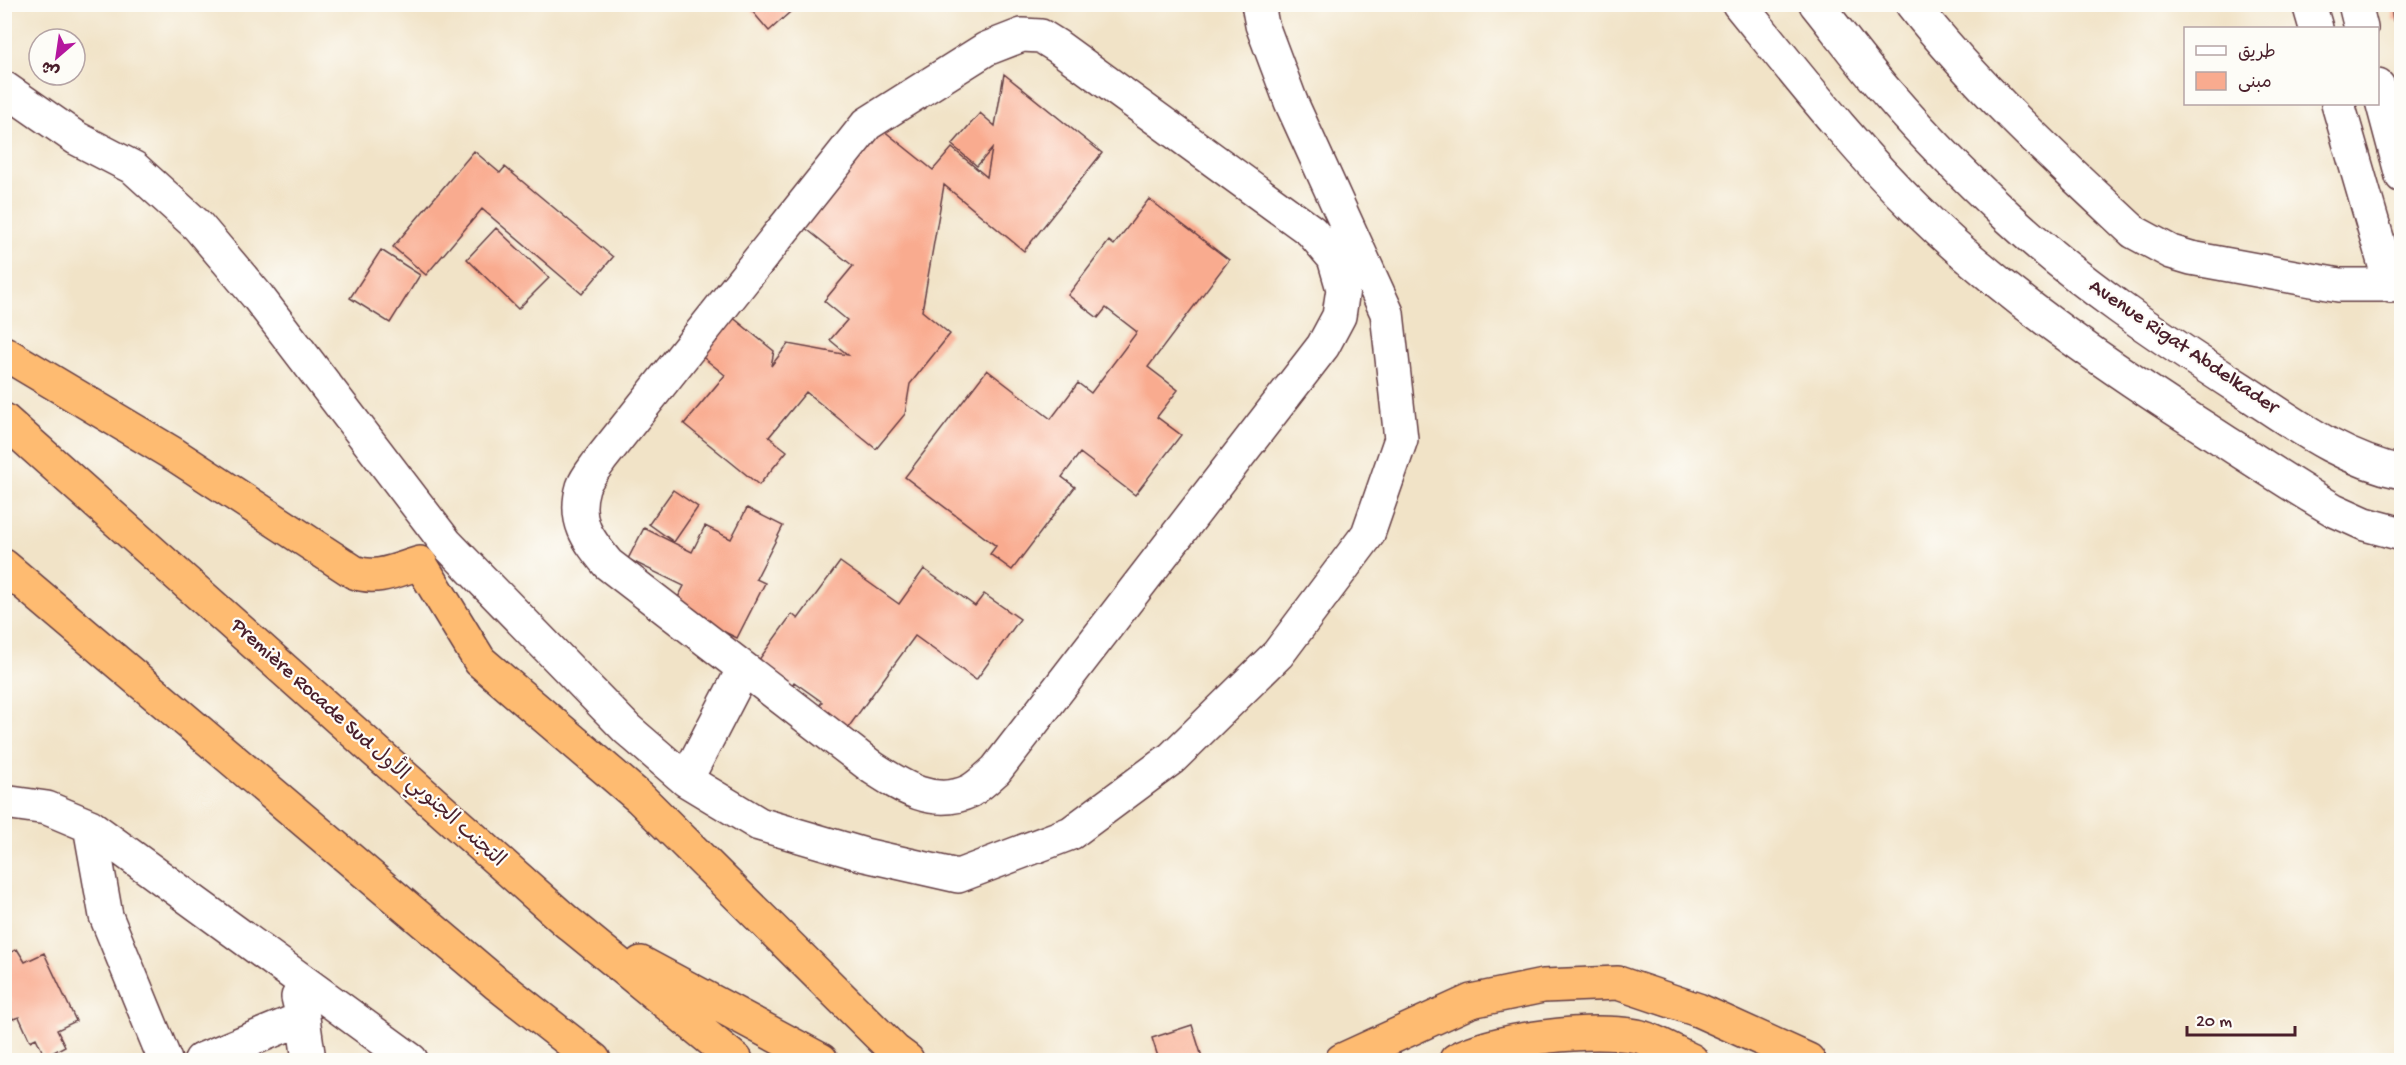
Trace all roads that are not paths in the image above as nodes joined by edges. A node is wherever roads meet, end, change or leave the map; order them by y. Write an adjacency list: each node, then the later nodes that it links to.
1 (1258, 4): 22 (street)
2 (1739, 4): 17 (street)
3 (1816, 4): 16 (street, Avenue Rigat Abdelkader)
4 (1912, 4): 13 (street)
5 (2309, 4): 7 (street)
6 (2355, 4): 8 (street)
7 (2316, 27)
8 (2361, 27)
9 (4, 88): 18 (street)
10 (2387, 99): 12 (street)
11 (2338, 105): 13 (street)
12 (2402, 176)
13 (2396, 286)
14 (4, 353): 19 (highway)
15 (4, 420): 25 (highway, Première Rocade Sud التجنب الجنوبي الأول)
16 (2402, 472)
17 (2402, 534)
18 (446, 543): 19 (street); 22 (street)
19 (420, 563): 37 (highway)
20 (4, 566): 27 (highway)
21 (743, 670): 21 (street); 22 (street)
22 (686, 780)
23 (4, 802): 24 (street)
24 (90, 826): 26 (street); 29 (street)
25 (567, 922): 35 (highway, Première Rocade Sud التجنب الجنوبي الأول); 36 (highway)
26 (291, 971): 28 (street); 32 (street)
27 (496, 983): 33 (highway); 34 (highway)
28 (303, 1018): 30 (street); 31 (street)
29 (165, 1060)
30 (201, 1060)
31 (309, 1060)
32 (411, 1060)
33 (583, 1060)
34 (594, 1060)
35 (736, 1060)
36 (822, 1060)
37 (907, 1060)
38 (1342, 1060): 41 (highway)
39 (1456, 1060): 40 (highway)
40 (1691, 1060)
41 (1808, 1060)

